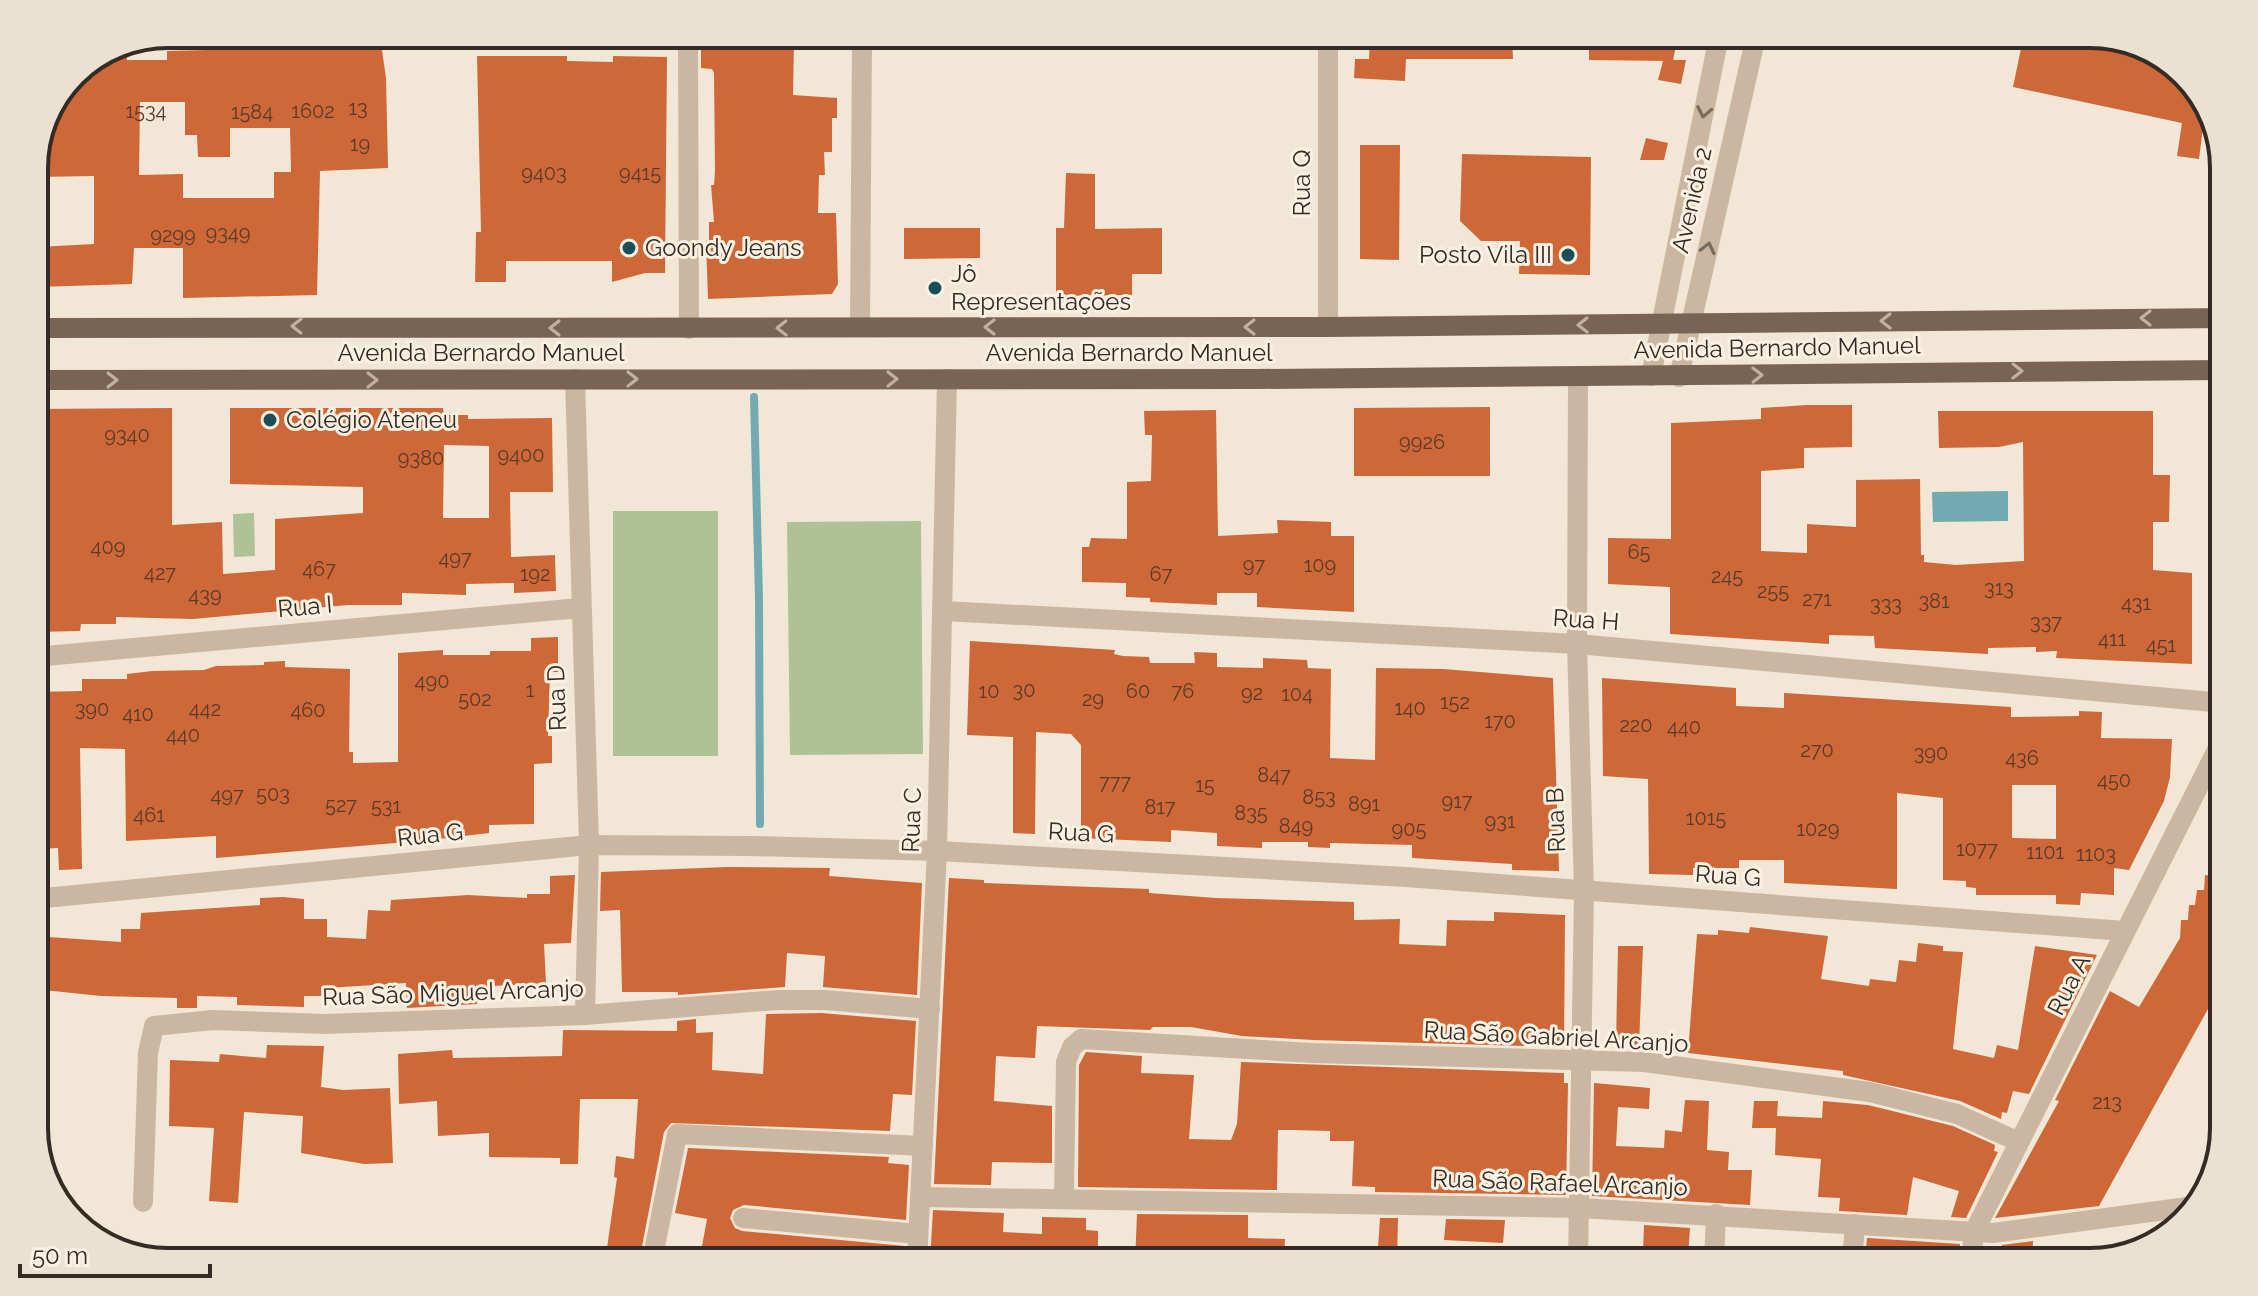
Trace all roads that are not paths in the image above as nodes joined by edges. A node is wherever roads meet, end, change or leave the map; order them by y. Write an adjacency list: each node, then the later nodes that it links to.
1 (688, 48): 12 (street)
2 (862, 48): 9 (street)
3 (1328, 48): 10 (street, Rua Q)
4 (1717, 48): 7 (street, Avenida 2, one-way to 7)
5 (1753, 48): 8 (street, Avenida 2, one-way to 5)
6 (2210, 318): 8 (main road, Avenida Bernardo Manuel, one-way to 8)
7 (1661, 324): 8 (main road, Avenida Bernardo Manuel); 10 (main road, Avenida Bernardo Manuel, one-way to 10); 14 (street, Avenida 2)
8 (1690, 324): 16 (street, Avenida 2)
9 (860, 327): 10 (main road, Avenida Bernardo Manuel, one-way to 9); 12 (main road, Avenida Bernardo Manuel, one-way to 12)
10 (1328, 327)
11 (48, 328): 12 (main road, Avenida Bernardo Manuel, one-way to 11)
12 (689, 329)
13 (2210, 370): 16 (main road, Avenida Bernardo Manuel, one-way to 13)
14 (1651, 376): 15 (main road, Avenida Bernardo Manuel); 16 (main road, Avenida Bernardo Manuel)
15 (1578, 377): 18 (main road, Avenida Bernardo Manuel); 22 (street, Rua B)
16 (1679, 377)
17 (575, 379): 18 (main road, Avenida Bernardo Manuel, one-way to 18); 19 (main road, Avenida Bernardo Manuel, one-way to 17); 20 (street, Rua D)
18 (947, 379): 21 (street, Rua C)
19 (48, 380)
20 (580, 608): 23 (street, Rua I); 26 (street, Rua D)
21 (943, 611): 22 (street, Rua H); 27 (street, Rua C)
22 (1577, 644): 24 (street, Rua H); 28 (street, Rua B)
23 (48, 656)
24 (2210, 702)
25 (2210, 764): 30 (street, Rua A)
26 (589, 845): 27 (street, Rua G); 29 (street, Rua G); 32 (street, Rua D)
27 (937, 851): 28 (street, Rua G); 31 (street, Rua C)
28 (1584, 892): 30 (street, Rua G); 33 (street, Rua B)
29 (48, 898)
30 (2125, 931): 34 (street, Rua A)
31 (930, 1009): 32 (street, Rua São Miguel Arcanjo); 35 (street, Rua C)
32 (585, 1015): 38 (street, Rua São Miguel Arcanjo)
33 (1582, 1059): 34 (street, Rua São Gabriel Arcanjo); 37 (street, Rua São Gabriel Arcanjo); 39 (street, Rua B)
34 (2019, 1142): 44 (street, Rua A)
35 (923, 1146): 36 (street, Rua C); 46 (street)
36 (920, 1197): 37 (street, Rua São Rafael Arcanjo); 45 (street, Rua C)
37 (1064, 1199): 39 (street, Rua São Rafael Arcanjo)
38 (143, 1202)
39 (1580, 1208): 41 (street, Rua São Rafael Arcanjo); 48 (street, Rua B)
40 (2179, 1208): 44 (street, Rua São Rafael Arcanjo)
41 (1716, 1214): 43 (street, Rua São Rafael Arcanjo); 49 (street)
42 (743, 1218): 45 (street)
43 (1855, 1224): 44 (street, Rua São Rafael Arcanjo); 50 (street)
44 (1974, 1232): 51 (street, Rua A)
45 (918, 1234): 47 (street, Rua C)
46 (655, 1248)
47 (918, 1248)
48 (1579, 1248)
49 (1715, 1248)
50 (1853, 1248)
51 (1972, 1248)

